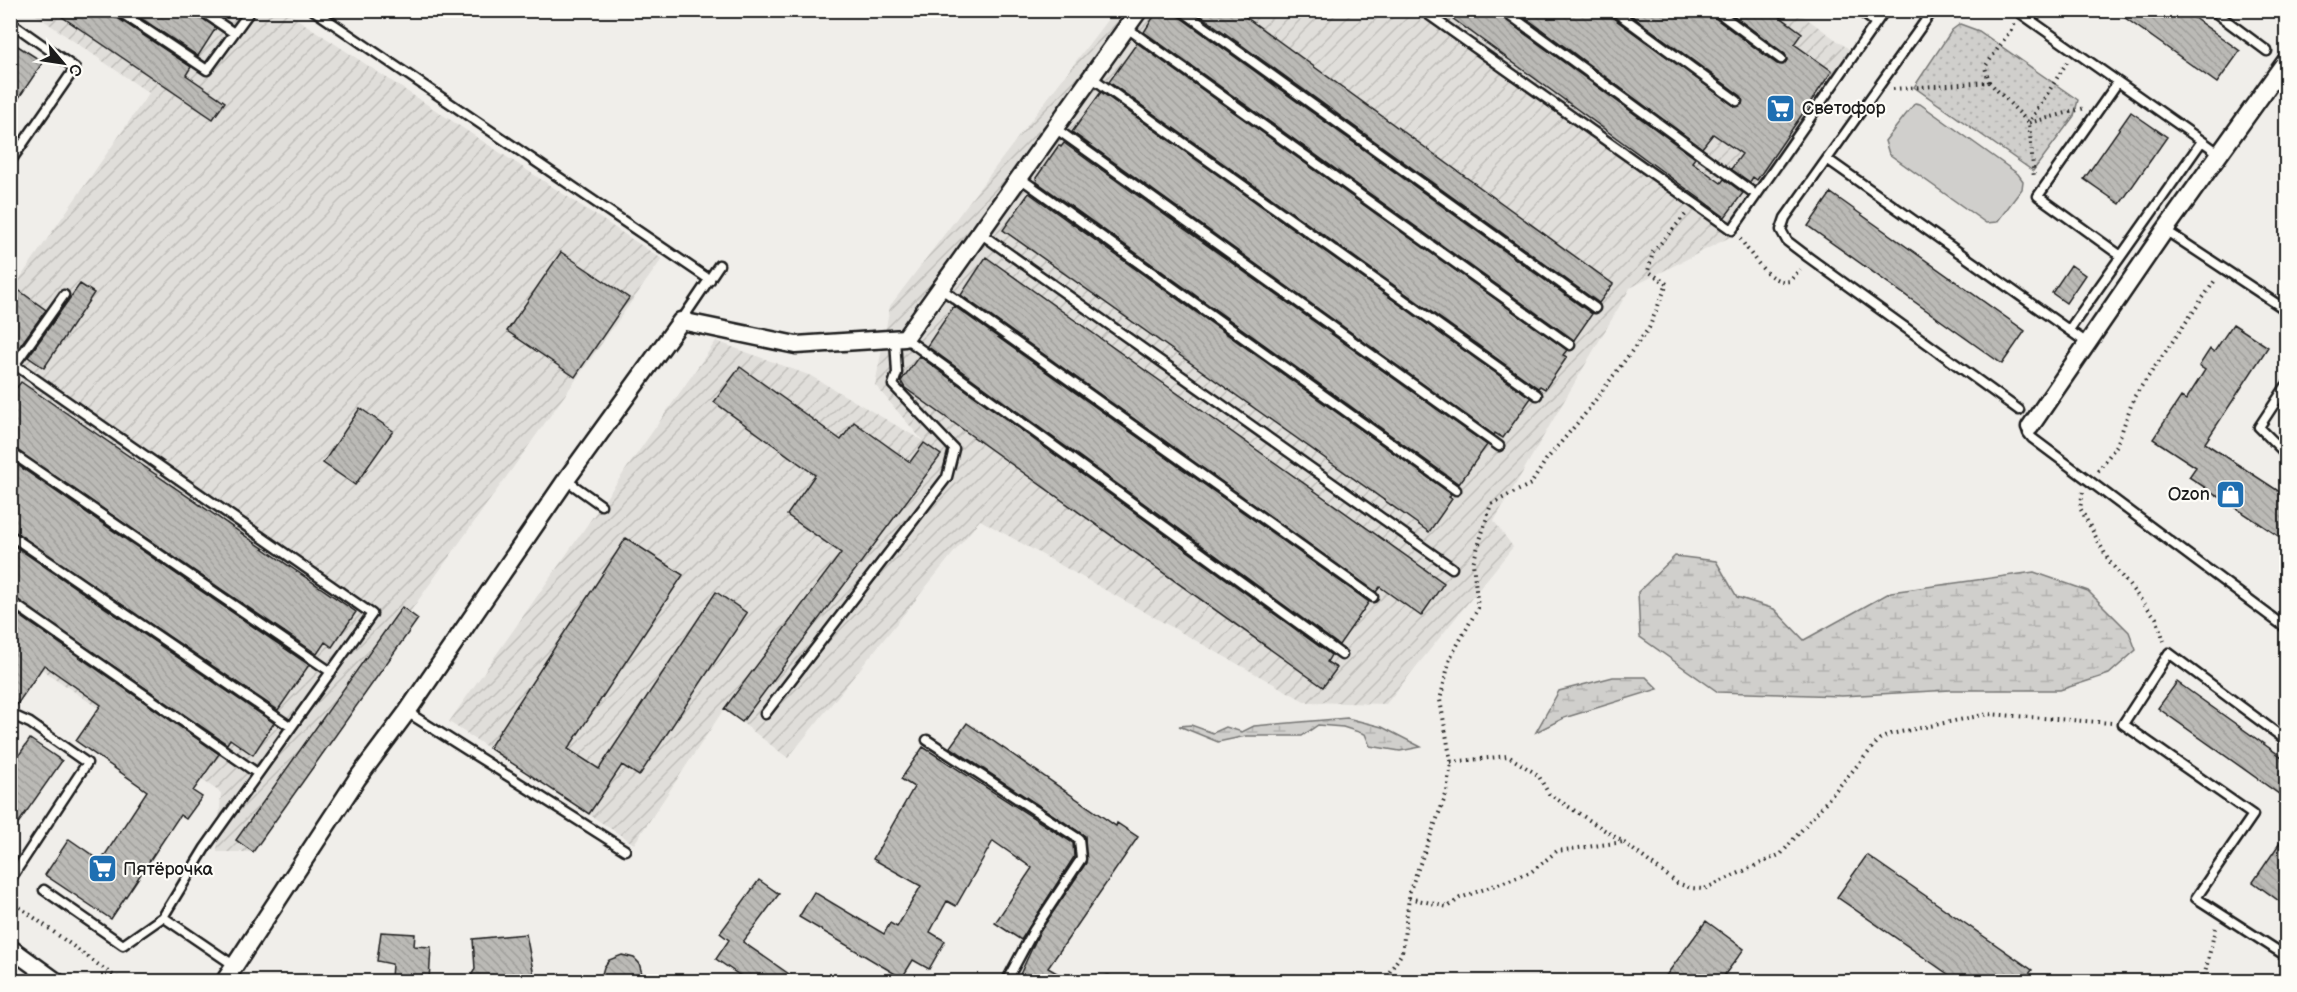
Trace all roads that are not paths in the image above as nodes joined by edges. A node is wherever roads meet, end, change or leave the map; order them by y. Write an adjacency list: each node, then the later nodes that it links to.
1 (117, 10): 19 (lane)
2 (200, 10): 19 (lane)
3 (251, 10): 19 (lane)
4 (313, 10): 37 (lane)
5 (1140, 10): 18 (street)
6 (1181, 10): 40 (lane)
7 (1422, 10): 17 (lane)
8 (1503, 10): 32 (lane)
9 (1613, 10): 25 (lane)
10 (1715, 10): 21 (lane)
11 (1859, 10): 17 (lane)
12 (1885, 10): 17 (lane)
13 (1933, 10): 29 (lane)
14 (2211, 10): 20 (lane)
15 (2019, 12): 24 (lane)
16 (10, 22): 30 (lane)
17 (1876, 23)
18 (1127, 28): 23 (street); 46 (lane)
19 (234, 33)
20 (2267, 51)
21 (1781, 59)
22 (2286, 61): 28 (street)
23 (1091, 77): 26 (street); 49 (lane)
24 (2118, 82): 27 (lane); 35 (lane)
25 (1737, 101)
26 (1056, 128): 31 (street); 52 (lane)
27 (2202, 141): 28 (lane); 35 (lane)
28 (2220, 153): 33 (street)
29 (1827, 159): 43 (lane); 50 (lane)
30 (10, 162)
31 (1020, 178): 34 (street); 56 (lane)
32 (1751, 191)
33 (2165, 230): 41 (lane); 45 (street)
34 (980, 233): 38 (street); 59 (lane)
35 (2121, 256): 43 (lane)
36 (719, 265): 37 (lane)
37 (710, 280): 42 (lane)
38 (940, 288): 44 (street); 60 (lane)
39 (64, 295): 47 (lane)
40 (1595, 308)
41 (2286, 310)
42 (681, 321): 44 (street); 55 (street)
43 (2069, 330): 45 (lane)
44 (900, 338): 63 (lane); 67 (lane)
45 (2087, 343): 51 (street)
46 (1570, 345)
47 (13, 368): 64 (lane)
48 (2286, 386): 54 (lane)
49 (1537, 395)
50 (2019, 410)
51 (2030, 427): 62 (lane)
52 (1499, 446)
53 (10, 452): 64 (lane)
54 (2286, 454)
55 (566, 480): 57 (lane); 65 (street)
56 (1456, 490)
57 (601, 505)
58 (10, 535): 68 (lane)
59 (1452, 568)
60 (1373, 597)
61 (10, 601): 71 (lane)
62 (2286, 628)
63 (1342, 655)
64 (331, 672): 68 (lane)
65 (407, 712): 72 (lane); 78 (street)
66 (10, 714): 73 (lane)
67 (765, 714)
68 (291, 727): 71 (lane)
69 (927, 740): 81 (lane)
70 (2286, 740): 77 (lane)
71 (258, 773): 75 (lane)
72 (625, 850)
73 (12, 874)
74 (44, 890): 75 (lane)
75 (163, 917): 78 (lane)
76 (10, 948): 79 (street)
77 (2285, 952)
78 (235, 966): 80 (street)
79 (57, 981)
80 (224, 981)
81 (1006, 981)

